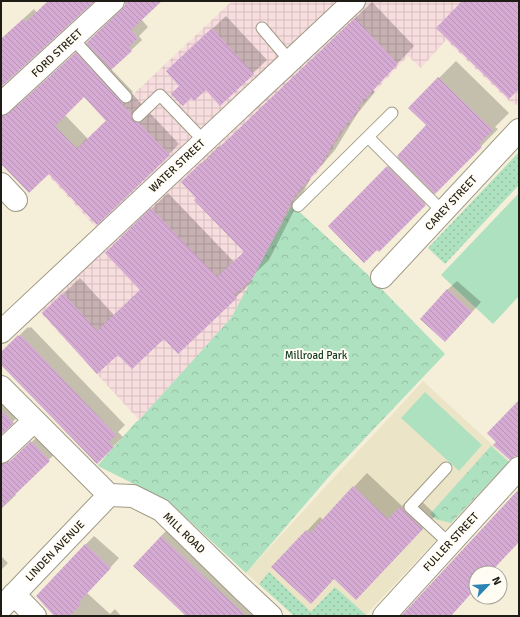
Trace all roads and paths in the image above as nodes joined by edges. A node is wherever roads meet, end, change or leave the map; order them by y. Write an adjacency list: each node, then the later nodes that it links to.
1 (112, 1): 4 (street, FORD STREET)
2 (354, 1): 5 (street, WATER STREET)
3 (262, 28): 5 (lane)
4 (72, 38): 6 (lane); 7 (street, FORD STREET)
5 (290, 61): 12 (street, WATER STREET)
6 (126, 96)
7 (1, 104)
8 (392, 113): 11 (lane)
9 (138, 116): 12 (lane)
10 (519, 130): 16 (street, CAREY STREET)
11 (368, 137): 15 (lane); 16 (lane)
12 (204, 141): 18 (street, WATER STREET)
13 (1, 184): 14 (street)
14 (16, 200)
15 (298, 206)
16 (443, 212): 17 (street, CAREY STREET)
17 (382, 277)
18 (1, 332)
19 (1, 387): 20 (street)
20 (34, 421): 21 (street); 24 (street)
21 (1, 452)
22 (446, 468): 25 (lane)
23 (519, 468): 25 (street, FULLER STREET)
24 (109, 495): 26 (street, LINDEN AVENUE); 28 (street, MILL ROAD)
25 (450, 544): 29 (street, FULLER STREET)
26 (8, 601): 27 (street)
27 (35, 616)
28 (271, 616)
29 (384, 616)

